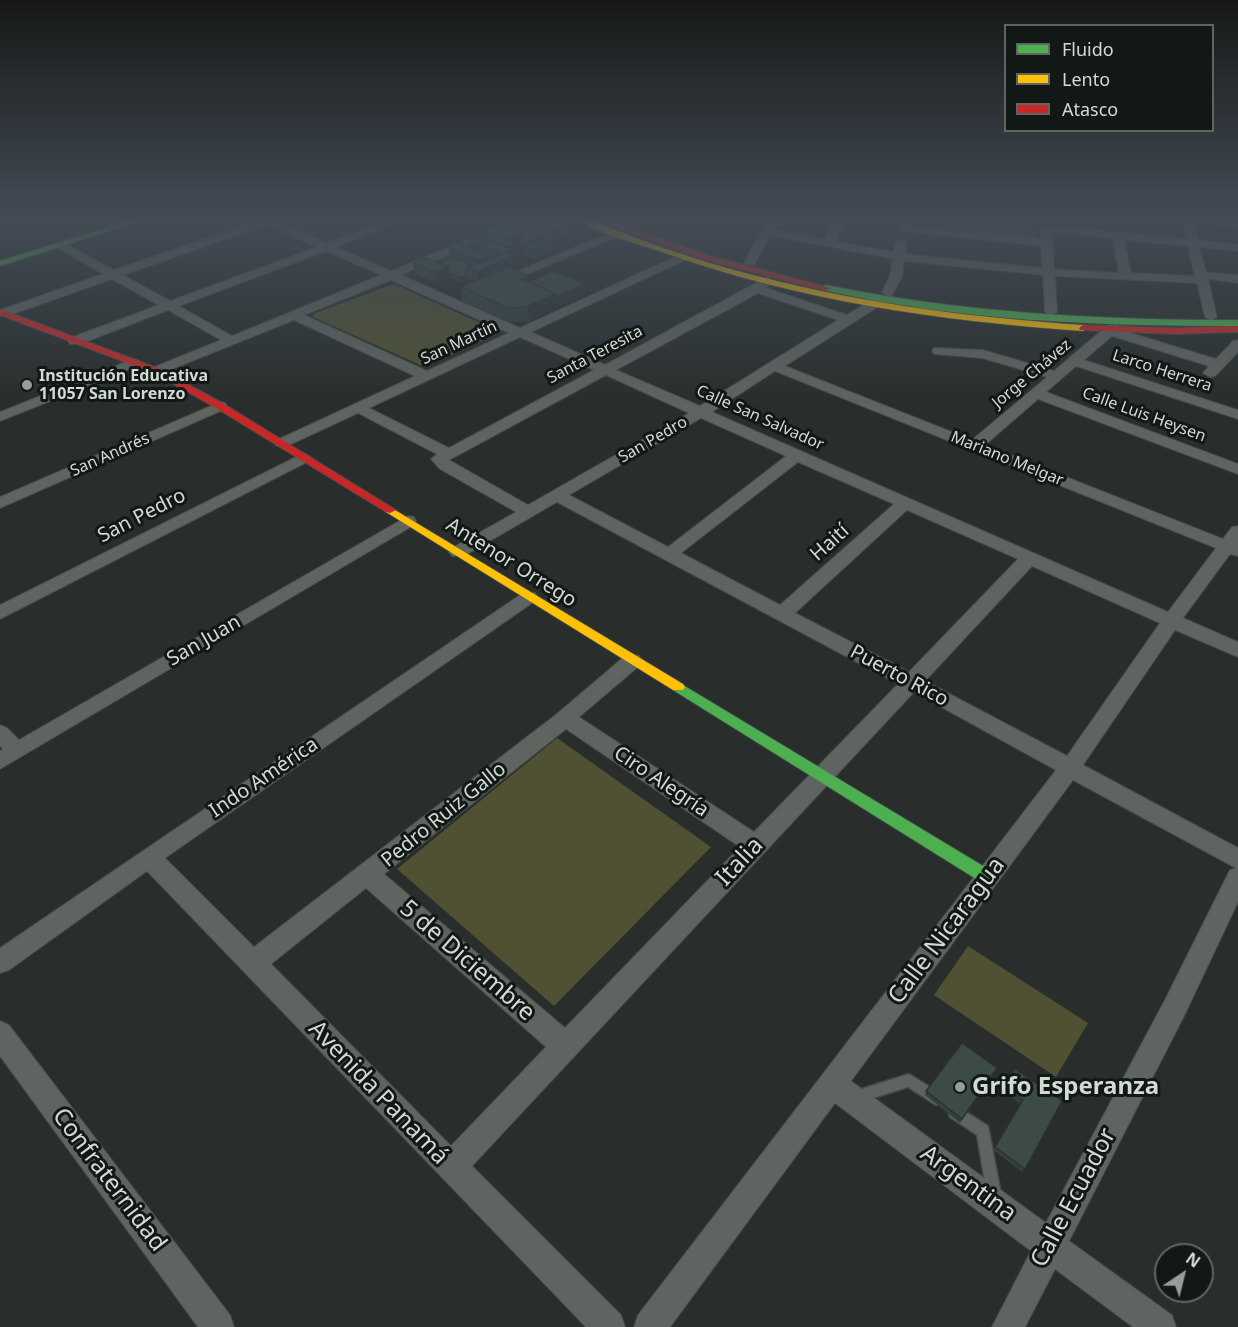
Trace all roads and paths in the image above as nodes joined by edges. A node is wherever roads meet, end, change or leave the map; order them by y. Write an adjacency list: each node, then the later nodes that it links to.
1 (90, 282): 21 (street)
2 (128, 282): 20 (street)
3 (233, 282): 20 (street)
4 (378, 282): 23 (street)
5 (406, 282): 18 (street, Calle San Salvador)
6 (497, 282): 18 (street)
7 (631, 282): 17 (street, San Martín)
8 (753, 282): 14 (street)
9 (800, 282): 27 (street)
10 (840, 282): 16 (street)
11 (893, 282): 16 (street)
12 (1048, 282): 22 (street)
13 (1202, 282): 25 (street)
14 (762, 285): 19 (street); 26 (street); 39 (street, Santa Teresita)
15 (581, 288): 17 (street)
16 (888, 292): 22 (street)
17 (601, 296): 30 (street, San Martín)
18 (453, 302): 30 (street, Calle San Salvador)
19 (875, 303): 26 (street, San Pedro); 28 (street)
20 (169, 306): 31 (street); 32 (street)
21 (1, 312): 31 (street, Antenor Orrego)
22 (1050, 312): 25 (street)
23 (296, 316): 32 (street); 42 (street)
24 (1238, 316): 25 (street)
25 (1211, 317)
26 (850, 320): 38 (street, San Pedro)
27 (1238, 323)
28 (1111, 329): 29 (street); 35 (street, Jorge Chávez); 37 (street)
29 (1238, 329)
30 (522, 332): 39 (street, Calle San Salvador); 42 (street, San Martín)
31 (75, 340): 36 (street, Antenor Orrego)
32 (232, 341): 40 (street)
33 (1238, 344): 37 (street)
34 (939, 351): 43 (street)
35 (1075, 361): 43 (street, Jorge Chávez); 48 (street, Larco Herrera)
36 (133, 363): 40 (street, Antenor Orrego); 49 (street)
37 (1218, 364): 41 (street)
38 (776, 367): 47 (street, San Pedro); 51 (street, Mariano Melgar)
39 (607, 370): 47 (street, Calle San Salvador); 53 (street, Santa Teresita)
40 (157, 371): 45 (street, Antenor Orrego)
41 (1208, 375)
42 (427, 376): 46 (street, San Martín)
43 (1058, 376): 44 (street, Jorge Chávez)
44 (1037, 394): 51 (street, Jorge Chávez); 55 (street, Calle Luis Heysen)
45 (220, 406): 50 (street, Antenor Orrego); 57 (street, San Andrés)
46 (358, 408): 50 (street, San Martín); 53 (street)
47 (701, 412): 52 (street, Calle San Salvador); 56 (street, San Pedro)
48 (1238, 415)
49 (0, 417)
50 (282, 443): 54 (street, Antenor Orrego)
51 (974, 446): 61 (street, Mariano Melgar)
52 (797, 455): 58 (street, Calle San Salvador); 63 (street)
53 (443, 456): 59 (street)
54 (304, 458): 60 (street, Antenor Orrego); 66 (street, San Pedro)
55 (1238, 469)
56 (558, 496): 59 (street, San Pedro); 63 (street, Puerto Rico)
57 (0, 503)
58 (906, 503): 64 (street, Calle San Salvador); 67 (street, Haití)
59 (528, 512): 62 (street, San Pedro)
60 (408, 521): 62 (street, Antenor Orrego); 74 (street, San Juan)
61 (1234, 543): 68 (street, Calle Nicaragua)
62 (458, 552): 65 (street, Antenor Orrego)
63 (669, 554): 67 (street, Puerto Rico)
64 (1029, 558): 68 (street, Calle San Salvador); 71 (street, Italia)
65 (529, 597): 70 (street, Antenor Orrego); 78 (street, Indo América)
66 (0, 613)
67 (782, 614): 71 (street, Puerto Rico)
68 (1172, 621): 69 (street, Calle San Salvador); 75 (street, Calle Nicaragua)
69 (1238, 650)
70 (632, 661): 72 (street, Pedro Ruiz Gallo); 76 (street, Antenor Orrego)
71 (911, 682): 75 (street, Puerto Rico); 76 (street, Italia)
72 (565, 718): 77 (street, Ciro Alegría); 80 (street, Pedro Ruiz Gallo)
73 (0, 733): 74 (street)
74 (9, 756)
75 (1070, 768): 79 (street, Puerto Rico); 81 (street, Calle Nicaragua)
76 (821, 776): 77 (street, Italia); 81 (street, Antenor Orrego)
77 (756, 845): 86 (street, Italia)
78 (149, 857): 83 (street, Indo América); 84 (street, Avenida Panamá)
79 (1238, 859)
80 (368, 875): 84 (street, Pedro Ruiz Gallo); 86 (street, 5 de Diciembre)
81 (987, 877): 87 (street, Calle Nicaragua)
82 (1238, 877): 90 (street, Calle Ecuador)
83 (0, 962)
84 (252, 964): 88 (street, Avenida Panamá)
85 (0, 1034): 91 (street, Confraternidad)
86 (565, 1046): 88 (street, Italia)
87 (842, 1092): 89 (street, Argentina); 89 (lane); 93 (street, Calle Nicaragua)
88 (451, 1167): 92 (street, Avenida Panamá)
89 (996, 1205): 90 (street, Argentina)
90 (1050, 1243): 94 (street, Calle Ecuador); 95 (street, Argentina)
91 (218, 1327)
92 (609, 1327)
93 (650, 1327)
94 (1008, 1327)
95 (1160, 1327)

